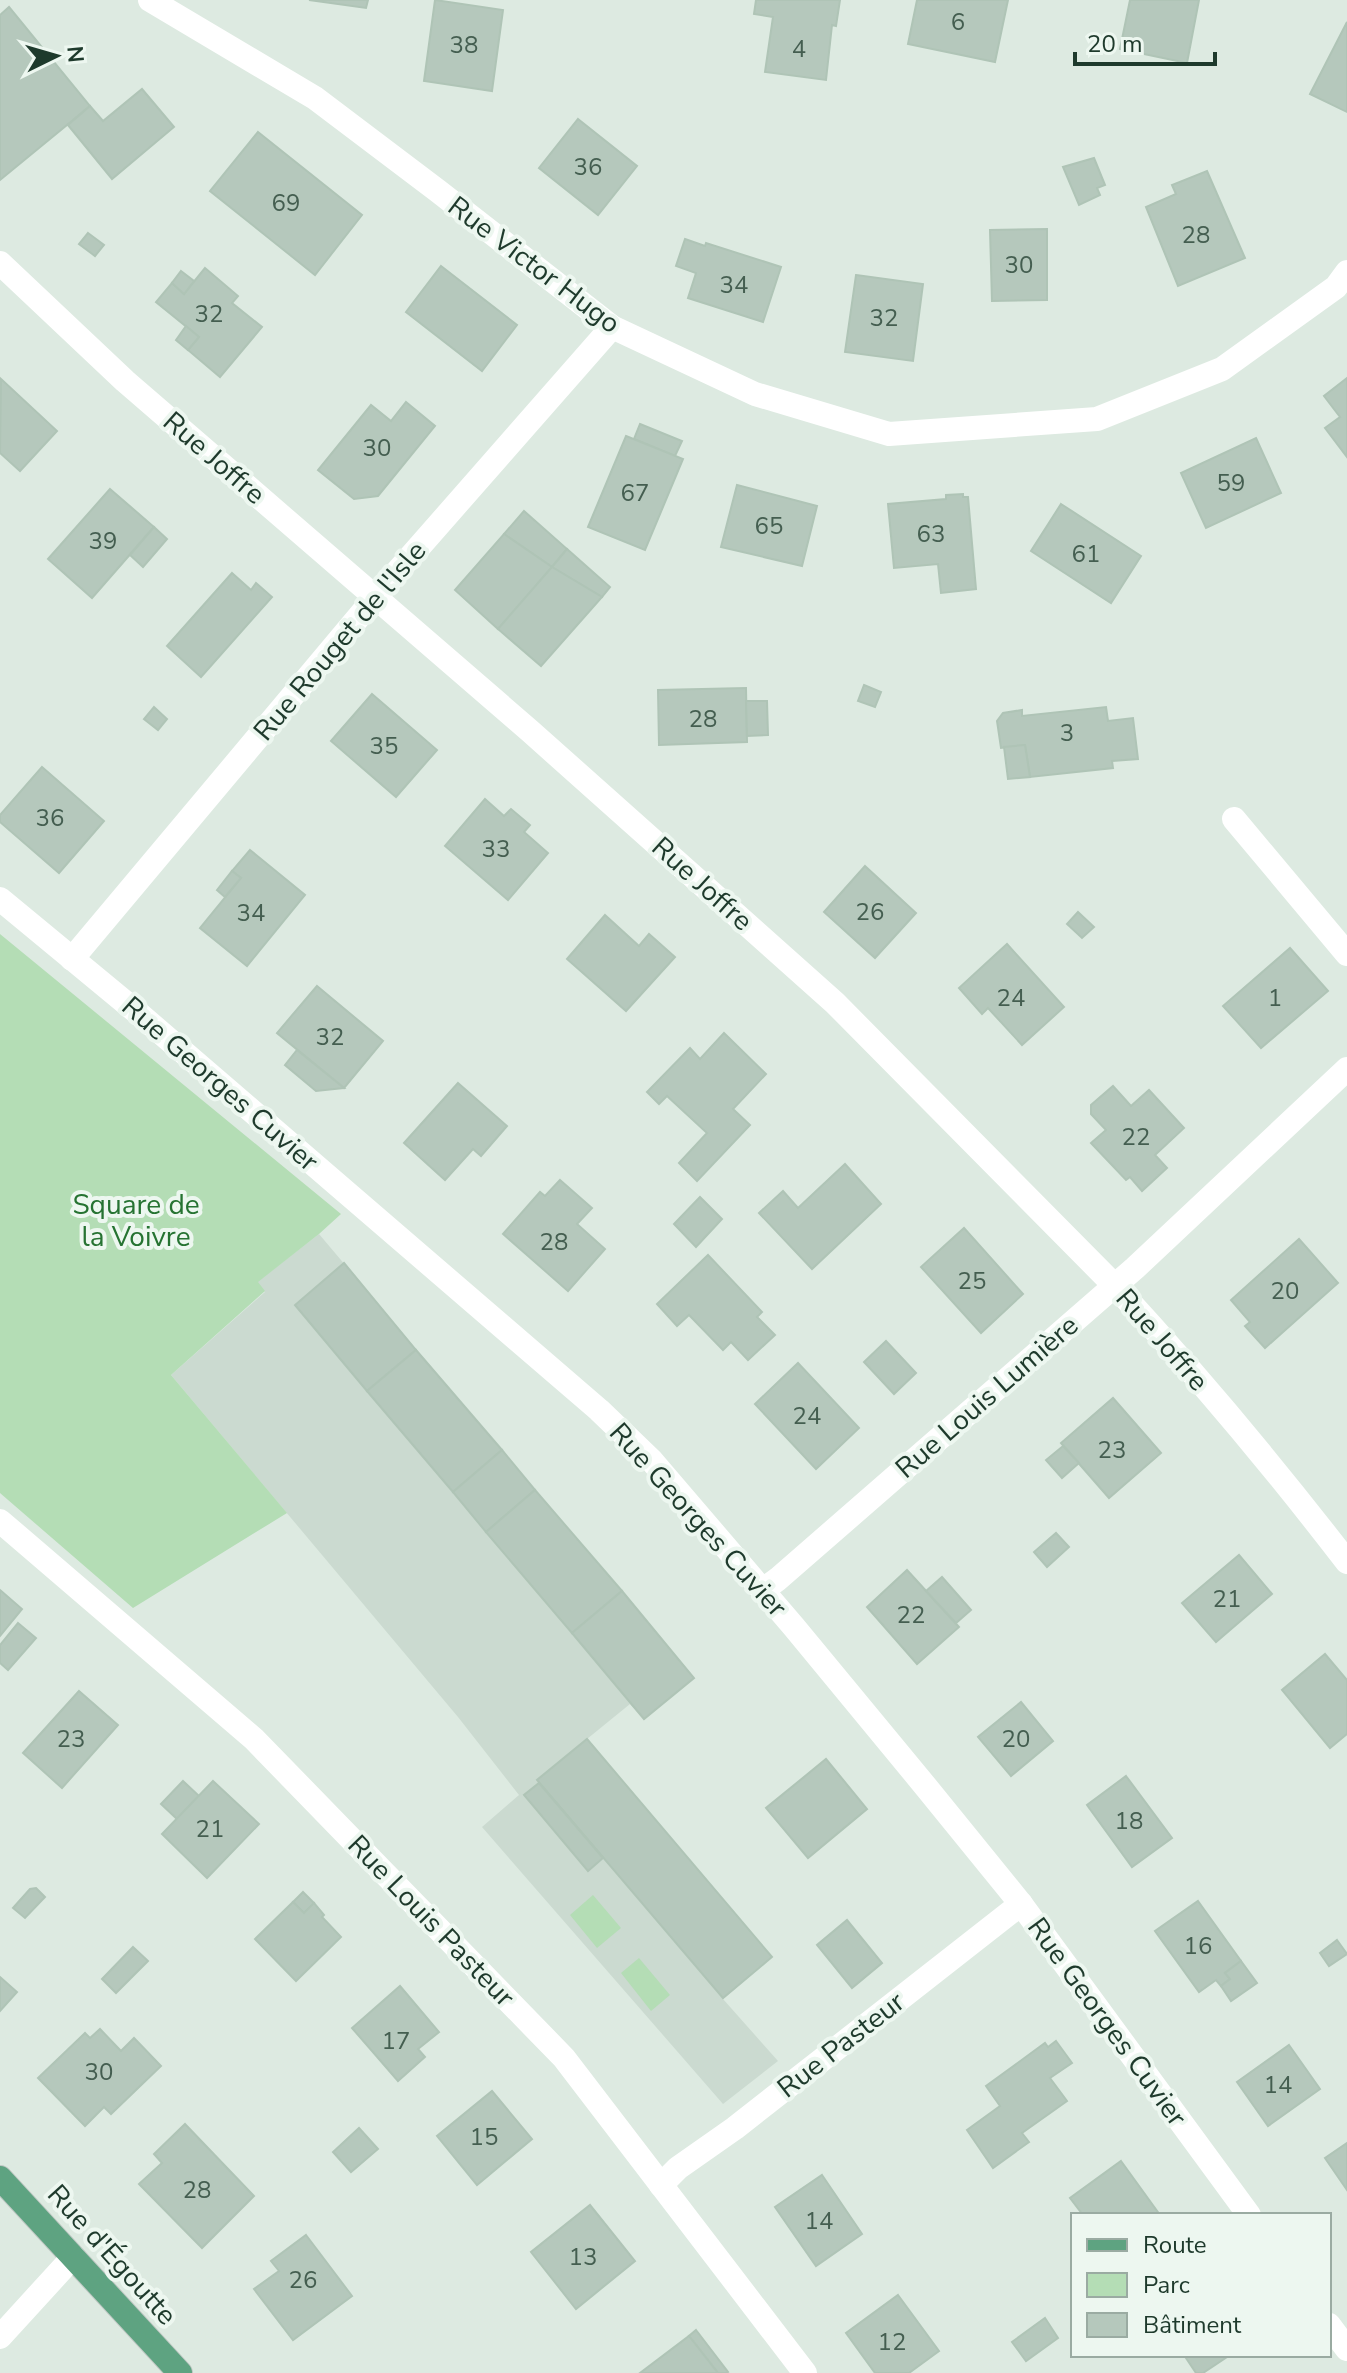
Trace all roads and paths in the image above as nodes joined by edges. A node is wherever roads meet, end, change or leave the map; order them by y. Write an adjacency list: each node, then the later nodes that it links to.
1 (150, 0): 4 (street, Rue Victor Hugo)
2 (0, 263): 5 (street, Rue Joffre)
3 (1347, 272): 4 (street, Rue Victor Hugo)
4 (612, 327): 5 (street, Rue Rouget de l'Isle)
5 (376, 598): 9 (street, Rue Rouget de l'Isle); 11 (street, Rue Joffre)
6 (1234, 819): 8 (street)
7 (0, 899): 9 (street, Rue Georges Cuvier)
8 (1347, 954)
9 (72, 959): 14 (street, Rue Georges Cuvier)
10 (1347, 1069): 11 (street, Rue Louis Lumière)
11 (1115, 1286): 13 (street, Rue Joffre); 14 (street, Rue Louis Lumière)
12 (0, 1521): 17 (street, Rue Louis Pasteur)
13 (1347, 1562)
14 (763, 1590): 15 (street, Rue Georges Cuvier)
15 (1021, 1904): 17 (street, Rue Pasteur); 18 (street, Rue Georges Cuvier)
16 (0, 2178): 19 (main road, Rue d'Égoutte)
17 (661, 2185): 24 (street, Rue Louis Pasteur)
18 (1248, 2213)
19 (73, 2257): 21 (street); 23 (main road, Rue d'Égoutte)
20 (1331, 2328): 22 (street)
21 (0, 2337)
22 (1347, 2349)
23 (180, 2373)
24 (805, 2373)

